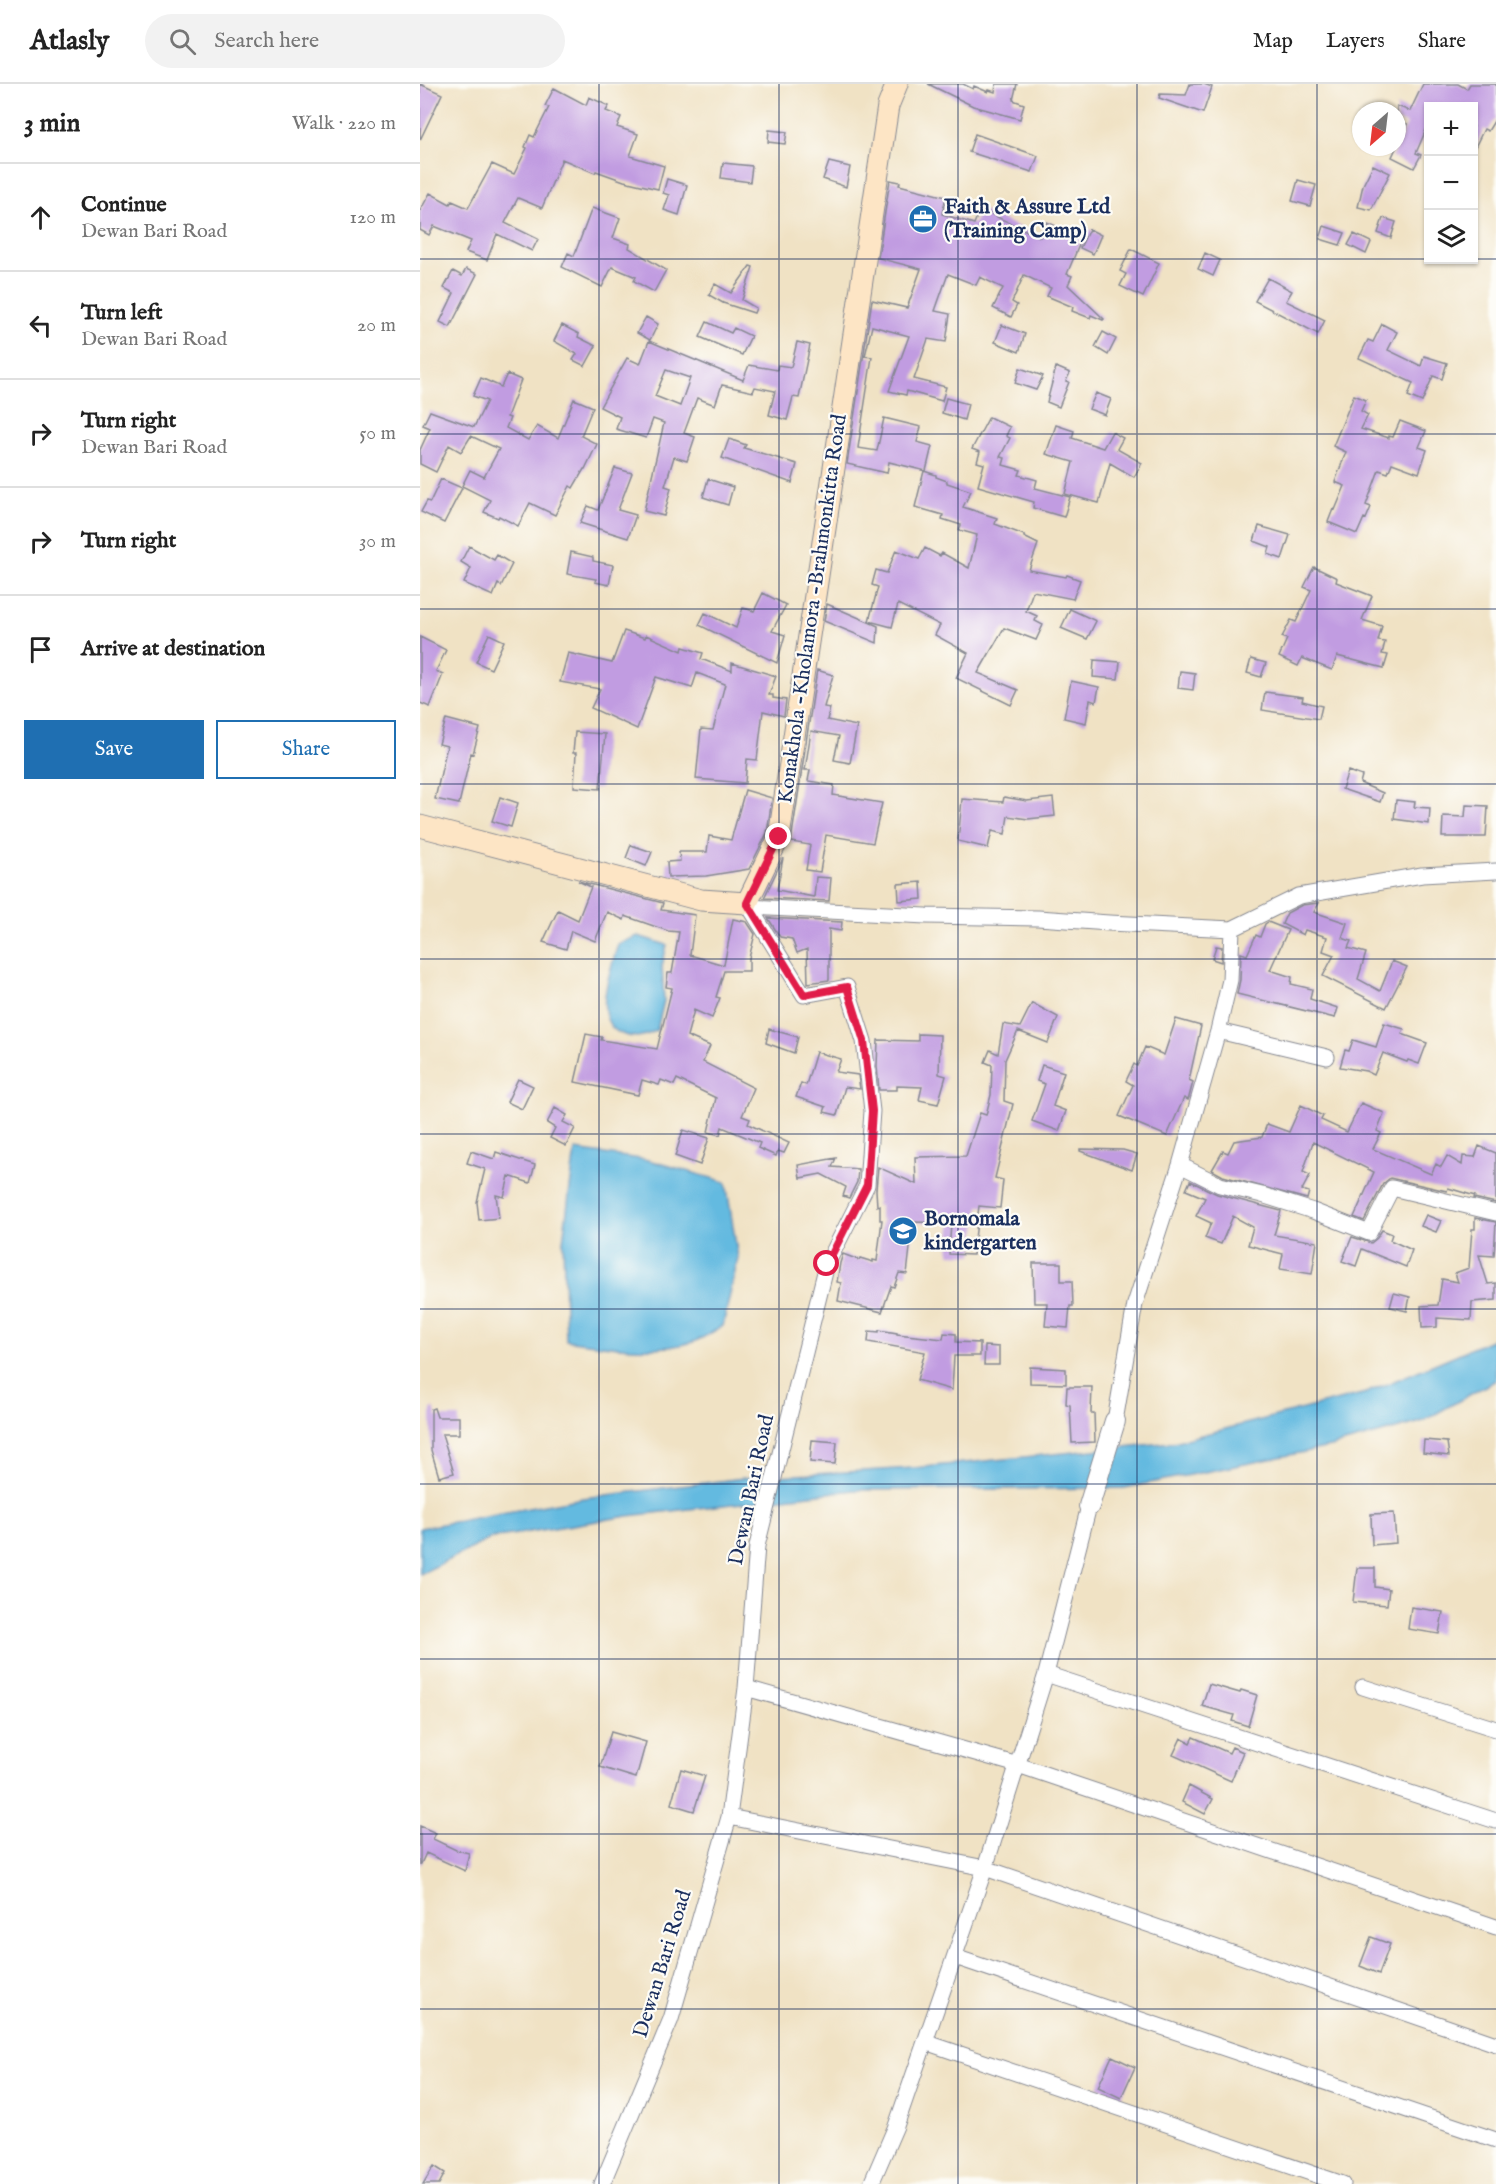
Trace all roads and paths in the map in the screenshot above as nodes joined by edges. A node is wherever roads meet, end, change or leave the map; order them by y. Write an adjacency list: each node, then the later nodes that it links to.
1 (897, 84): 4 (main road, Konakhola -Kholamora -Brahmonkitta Road)
2 (420, 826): 4 (main road)
3 (1496, 871): 5 (street)
4 (747, 905): 5 (street); 14 (street, Dewan Bari Road)
5 (1232, 928): 6 (street)
6 (1218, 1031): 7 (street); 8 (street)
7 (1327, 1058)
8 (1180, 1165): 9 (street); 10 (street)
9 (1496, 1213)
10 (1115, 1421): 11 (street)
11 (1089, 1506): 12 (street)
12 (1046, 1674): 16 (street); 18 (street)
13 (1363, 1687): 15 (street)
14 (746, 1688): 16 (street); 17 (street, Dewan Bari Road)
15 (1496, 1729)
16 (1018, 1765): 19 (street); 20 (street)
17 (729, 1817): 19 (street); 25 (street, Dewan Bari Road)
18 (1496, 1821)
19 (985, 1868): 21 (street); 23 (street)
20 (1496, 1927)
21 (955, 1957): 22 (street); 24 (street)
22 (925, 2042): 26 (street); 27 (street)
23 (1496, 2044)
24 (1496, 2140)
25 (602, 2184)
26 (871, 2184)
27 (1343, 2184)

